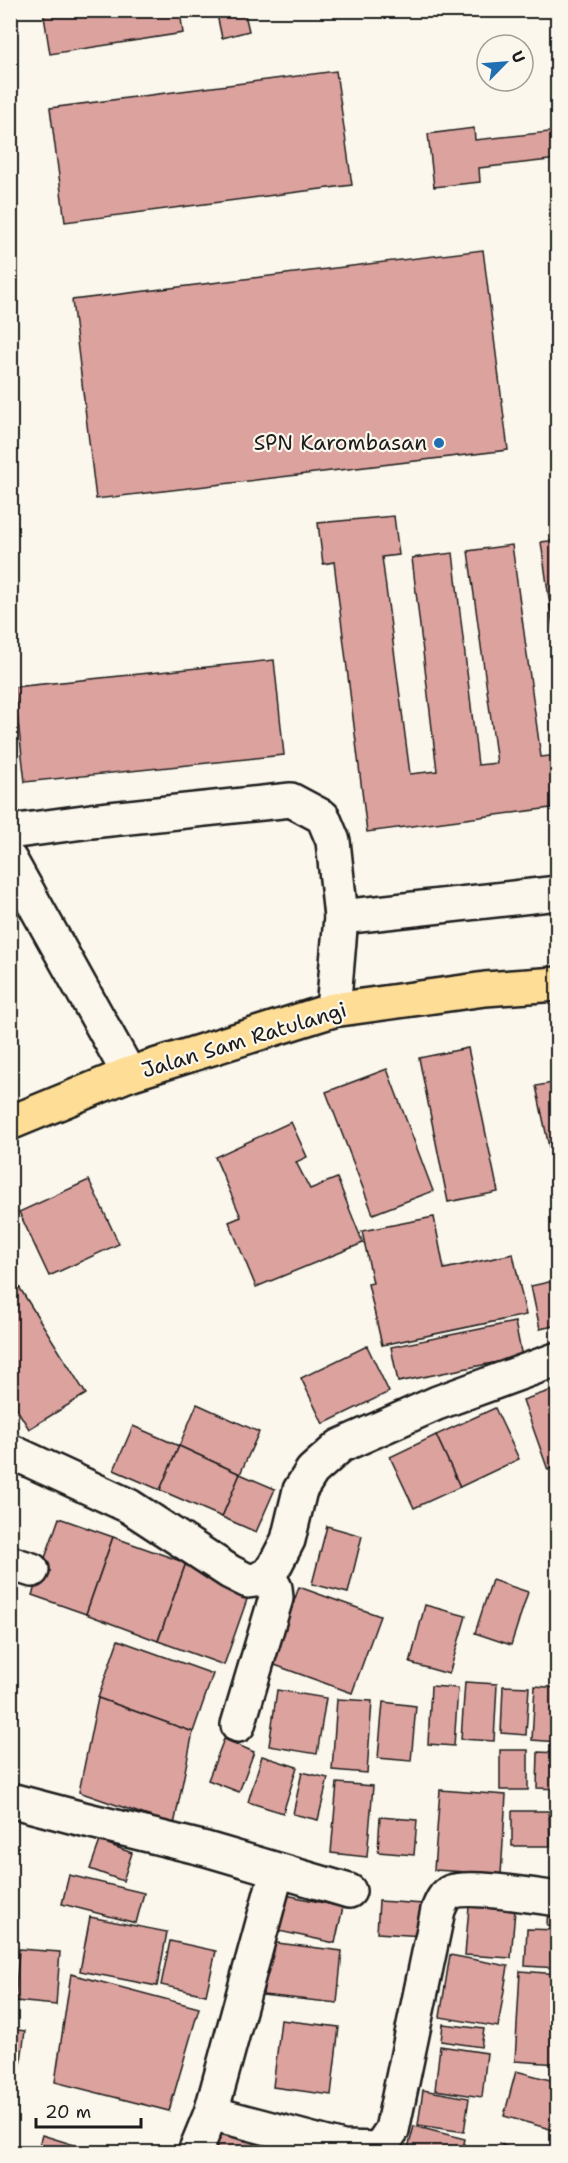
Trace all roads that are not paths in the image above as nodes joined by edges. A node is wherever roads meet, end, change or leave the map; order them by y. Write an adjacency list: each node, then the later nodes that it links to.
1 (10, 832): 4 (street)
2 (10, 860): 7 (street)
3 (558, 892): 4 (street)
4 (341, 917): 6 (street)
5 (558, 984): 6 (highway, Jalan Sam Ratulangi)
6 (333, 1010): 7 (highway, Jalan Sam Ratulangi)
7 (129, 1074): 8 (highway, Jalan Sam Ratulangi)
8 (10, 1123)
9 (558, 1359): 11 (street)
10 (10, 1451): 11 (street)
11 (268, 1575): 12 (street)
12 (238, 1725)
13 (10, 1800): 14 (street)
14 (277, 1871): 15 (street); 17 (street)
15 (349, 1892)
16 (558, 1899): 17 (street)
17 (212, 2113): 18 (street)
18 (195, 2152)

